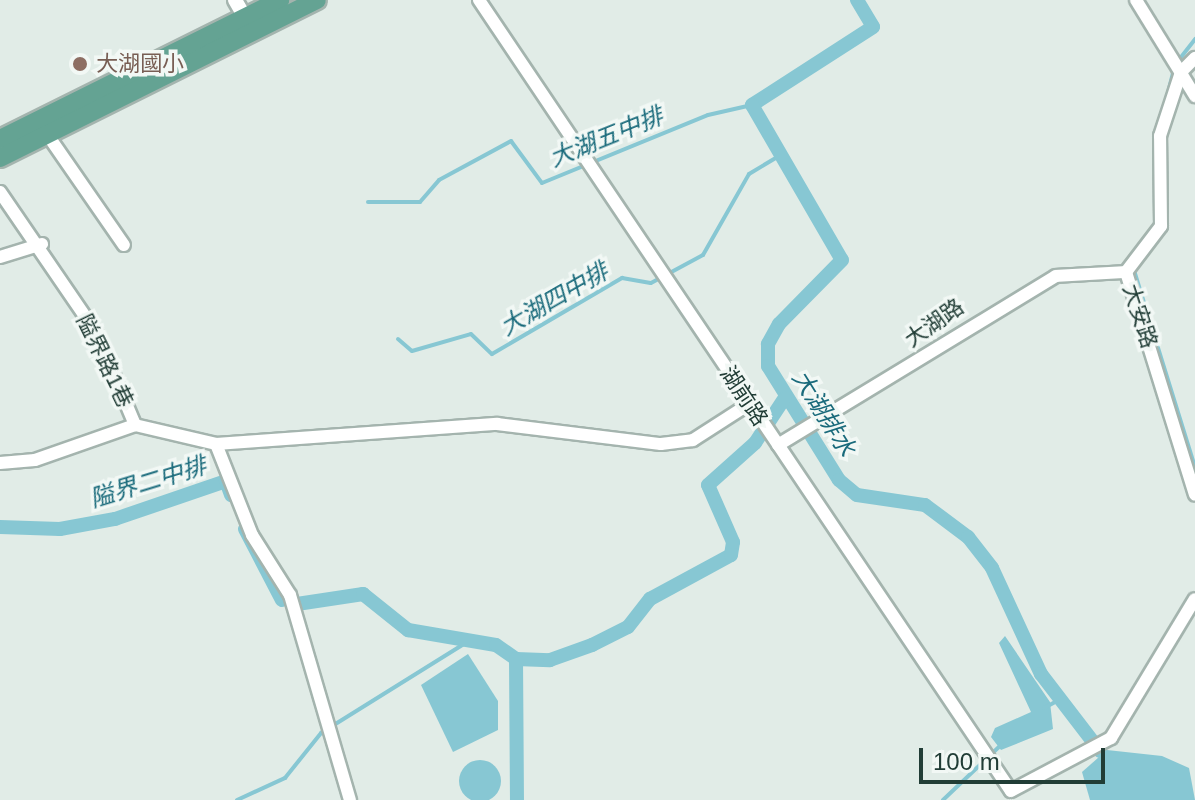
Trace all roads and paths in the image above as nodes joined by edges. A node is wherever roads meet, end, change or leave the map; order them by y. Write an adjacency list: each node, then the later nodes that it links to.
1 (235, 0): 6 (street)
2 (280, 0): 6 (main road)
3 (317, 0): 6 (main road)
4 (479, 0): 18 (street, 湖前路)
5 (1136, 0): 8 (street)
6 (250, 24): 10 (main road); 11 (main road)
7 (1195, 58): 8 (street, 大安路)
8 (1181, 72): 9 (street); 17 (street, 大安路)
9 (1195, 96)
10 (47, 134): 12 (main road); 15 (street)
11 (0, 139)
12 (0, 158)
13 (0, 192): 14 (street, 隘界路1巷)
14 (42, 244): 16 (street); 19 (street, 隘界路1巷)
15 (124, 245)
16 (0, 257)
17 (1126, 272): 21 (street, 大湖路); 23 (street, 大安路)
18 (749, 404): 20 (street, 隘界路1巷); 21 (street, 湖前路)
19 (135, 425): 20 (street, 隘界路1巷); 22 (street)
20 (216, 444): 25 (street)
21 (778, 445): 24 (street, 湖前路)
22 (0, 463)
23 (1195, 495)
24 (1195, 599)
25 (350, 800)

